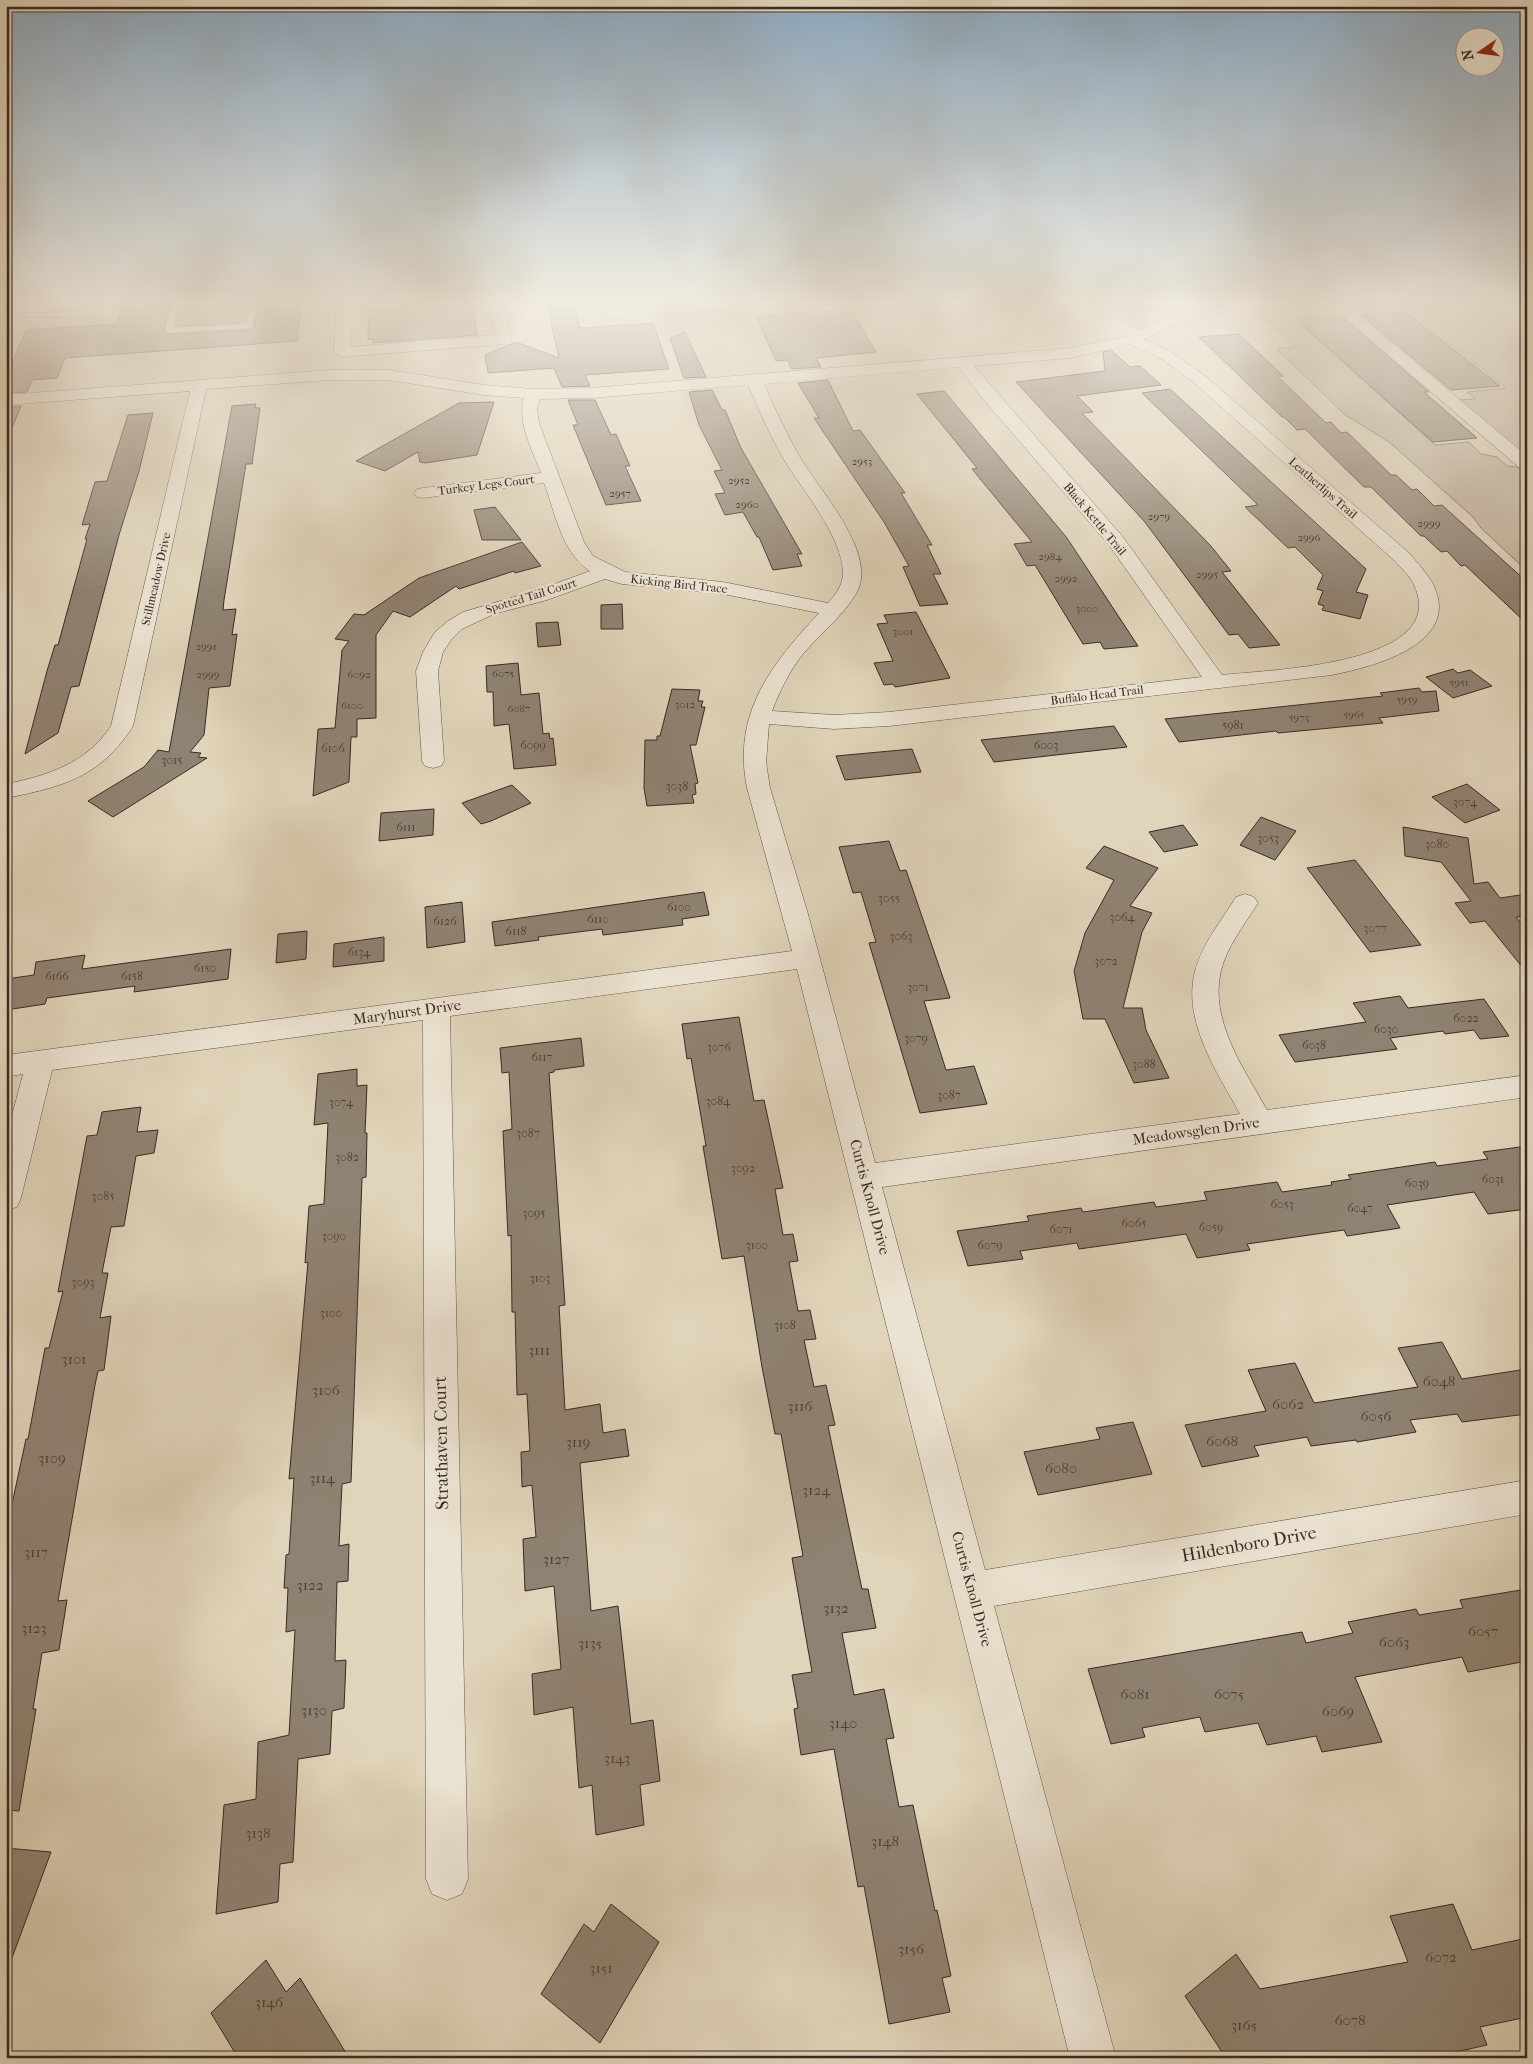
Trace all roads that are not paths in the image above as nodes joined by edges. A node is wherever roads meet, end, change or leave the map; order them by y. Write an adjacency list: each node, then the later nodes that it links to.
1 (196, 399): 16 (street, Stillmeadow Drive)
2 (531, 399): 8 (street, Kicking Bird Trace)
3 (763, 399): 11 (street, Curtis Knoll Drive)
4 (992, 399): 13 (street, Black Kettle Trail)
5 (1222, 399): 12 (street, Leatherlips Trail)
6 (1449, 399): 7 (street)
7 (1527, 465)
8 (550, 477): 9 (street, Turkey Legs Court); 10 (street, Kicking Bird Trace)
9 (423, 493)
10 (605, 572): 11 (street, Kicking Bird Trace); 15 (street, Spotted Tail Court)
11 (832, 610): 14 (street, Curtis Knoll Drive)
12 (1423, 626): 13 (street, Buffalo Head Trail)
13 (1216, 681): 14 (street, Buffalo Head Trail)
14 (759, 717): 18 (street, Curtis Knoll Drive)
15 (433, 761)
16 (6, 791)
17 (1245, 903): 23 (street)
18 (807, 958): 19 (street, Maryhurst Drive); 24 (street, Curtis Knoll Drive)
19 (436, 1008): 20 (street, Maryhurst Drive); 28 (street, Strathaven Court)
20 (40, 1061): 21 (street, Maryhurst Drive); 25 (street)
21 (6, 1066)
22 (1527, 1086): 23 (street, Meadowsglen Drive)
23 (1259, 1123): 24 (street, Meadowsglen Drive)
24 (865, 1177): 27 (street, Curtis Knoll Drive)
25 (6, 1198)
26 (1527, 1497): 27 (street, Hildenboro Drive)
27 (972, 1591): 29 (street, Curtis Knoll Drive)
28 (447, 1879)
29 (1093, 2058)

